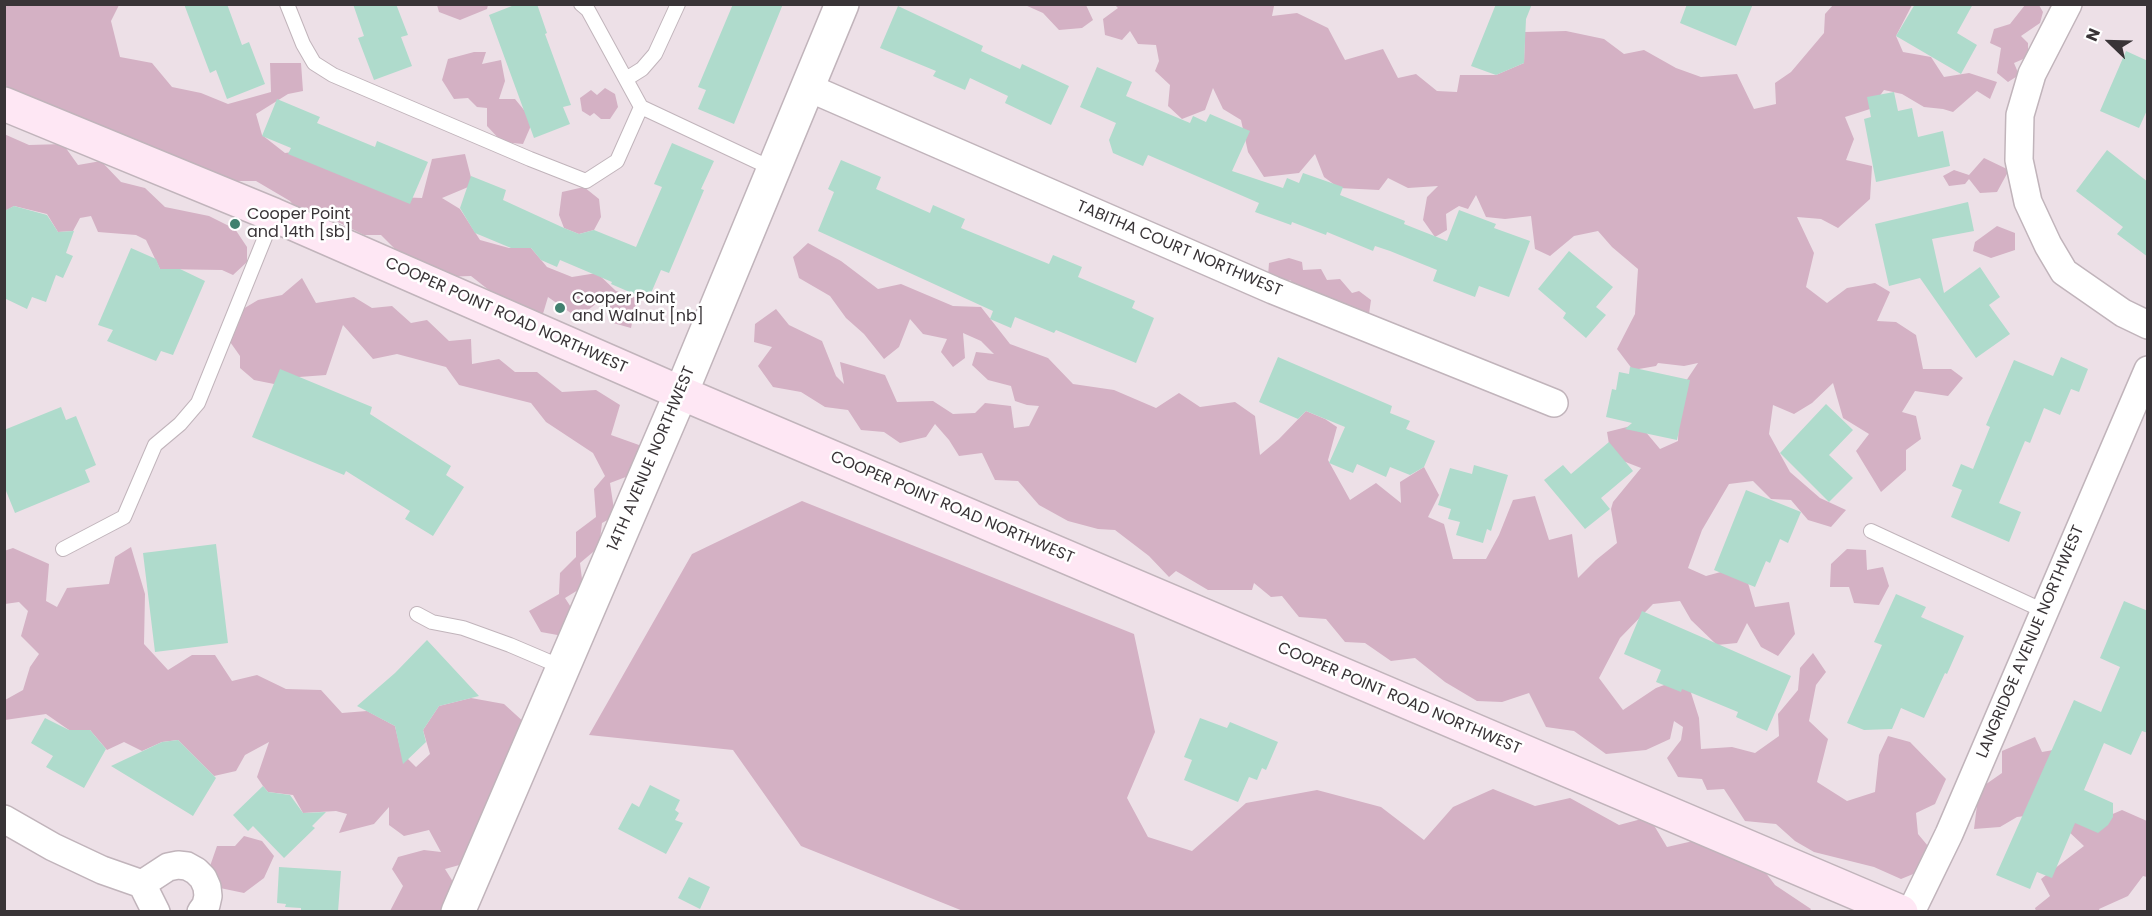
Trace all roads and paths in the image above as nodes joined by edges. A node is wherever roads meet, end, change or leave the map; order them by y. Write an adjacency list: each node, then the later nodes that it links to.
1 (287, 4): 9 (lane)
2 (581, 4): 6 (lane)
3 (678, 4): 6 (lane)
4 (842, 4): 7 (street, 14TH AVENUE NORTHWEST)
5 (2068, 4): 12 (street)
6 (626, 79): 9 (lane)
7 (807, 87): 10 (street, 14TH AVENUE NORTHWEST); 15 (street, TABITHA COURT NORTHWEST)
8 (4, 104): 11 (main road, COOPER POINT ROAD NORTHWEST)
9 (641, 107): 10 (lane)
10 (773, 169): 14 (street, 14TH AVENUE NORTHWEST)
11 (274, 215): 14 (main road, COOPER POINT ROAD NORTHWEST); 17 (lane)
12 (2148, 325)
13 (2148, 370): 18 (street, LANGRIDGE AVENUE NORTHWEST)
14 (681, 393): 20 (street, 14TH AVENUE NORTHWEST); 23 (main road, COOPER POINT ROAD NORTHWEST)
15 (1554, 403)
16 (1871, 531): 18 (lane)
17 (63, 549)
18 (2044, 611): 23 (street, LANGRIDGE AVENUE NORTHWEST)
19 (417, 614): 20 (lane)
20 (564, 668): 26 (street, 14TH AVENUE NORTHWEST)
21 (4, 819): 22 (street)
22 (142, 884): 24 (street); 25 (street)
23 (1899, 911)
24 (156, 912)
25 (201, 912)
26 (458, 912)

